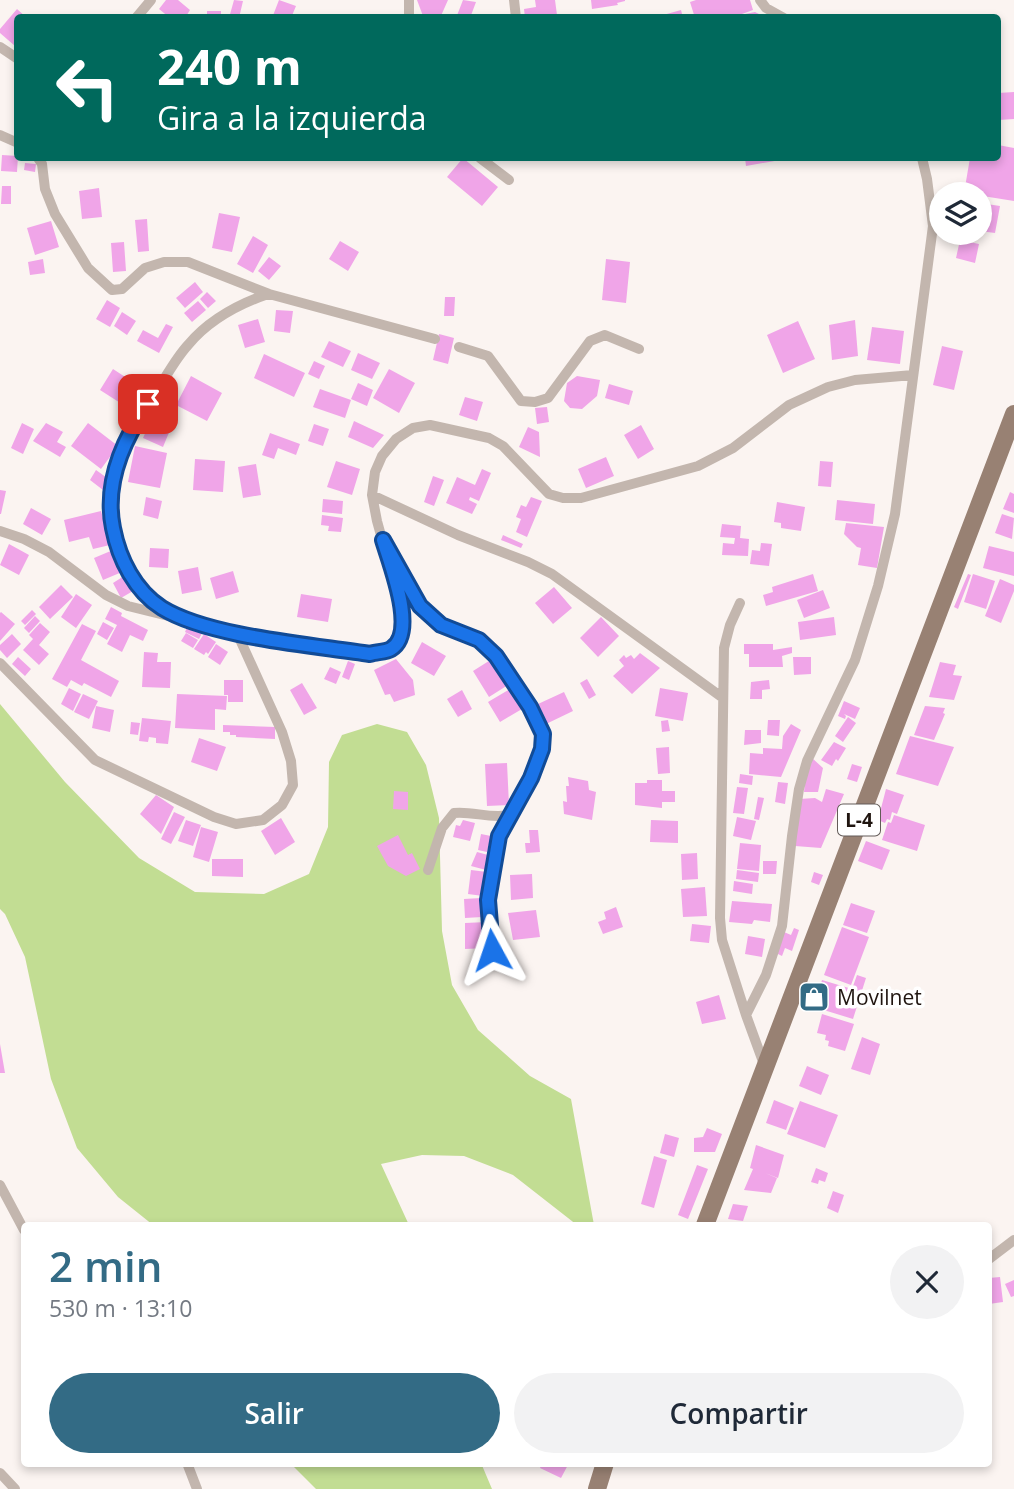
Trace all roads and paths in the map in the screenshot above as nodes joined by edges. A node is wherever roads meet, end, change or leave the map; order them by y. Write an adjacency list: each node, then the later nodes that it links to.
1 (151, 0): 3 (street)
2 (760, 0): 4 (street)
3 (139, 14)
4 (777, 14)
5 (40, 161): 9 (street)
6 (484, 161): 8 (street)
7 (923, 161): 13 (street)
8 (509, 180)
9 (269, 293): 10 (street); 19 (street)
10 (435, 339)
11 (458, 347): 12 (street)
12 (639, 349)
13 (913, 375): 15 (street); 26 (street)
14 (1014, 414): 27 (main road, L-4)
15 (372, 495): 17 (street); 22 (street)
16 (0, 531): 19 (street)
17 (383, 540): 20 (street); 23 (street)
18 (740, 603): 22 (street)
19 (194, 622): 20 (street)
20 (237, 633): 21 (street)
21 (0, 663)
22 (723, 698): 26 (street)
23 (509, 815): 24 (street); 25 (street)
24 (428, 870)
25 (492, 950)
26 (746, 1015): 27 (street)
27 (765, 1068): 29 (main road, L-4)
28 (0, 1185): 30 (street)
29 (706, 1222)
30 (21, 1224)
31 (1014, 1240): 32 (street)
32 (992, 1257)
33 (189, 1467): 37 (street)
34 (604, 1467): 38 (main road)
35 (0, 1473): 36 (street)
36 (15, 1489)
37 (197, 1489)
38 (597, 1489)

